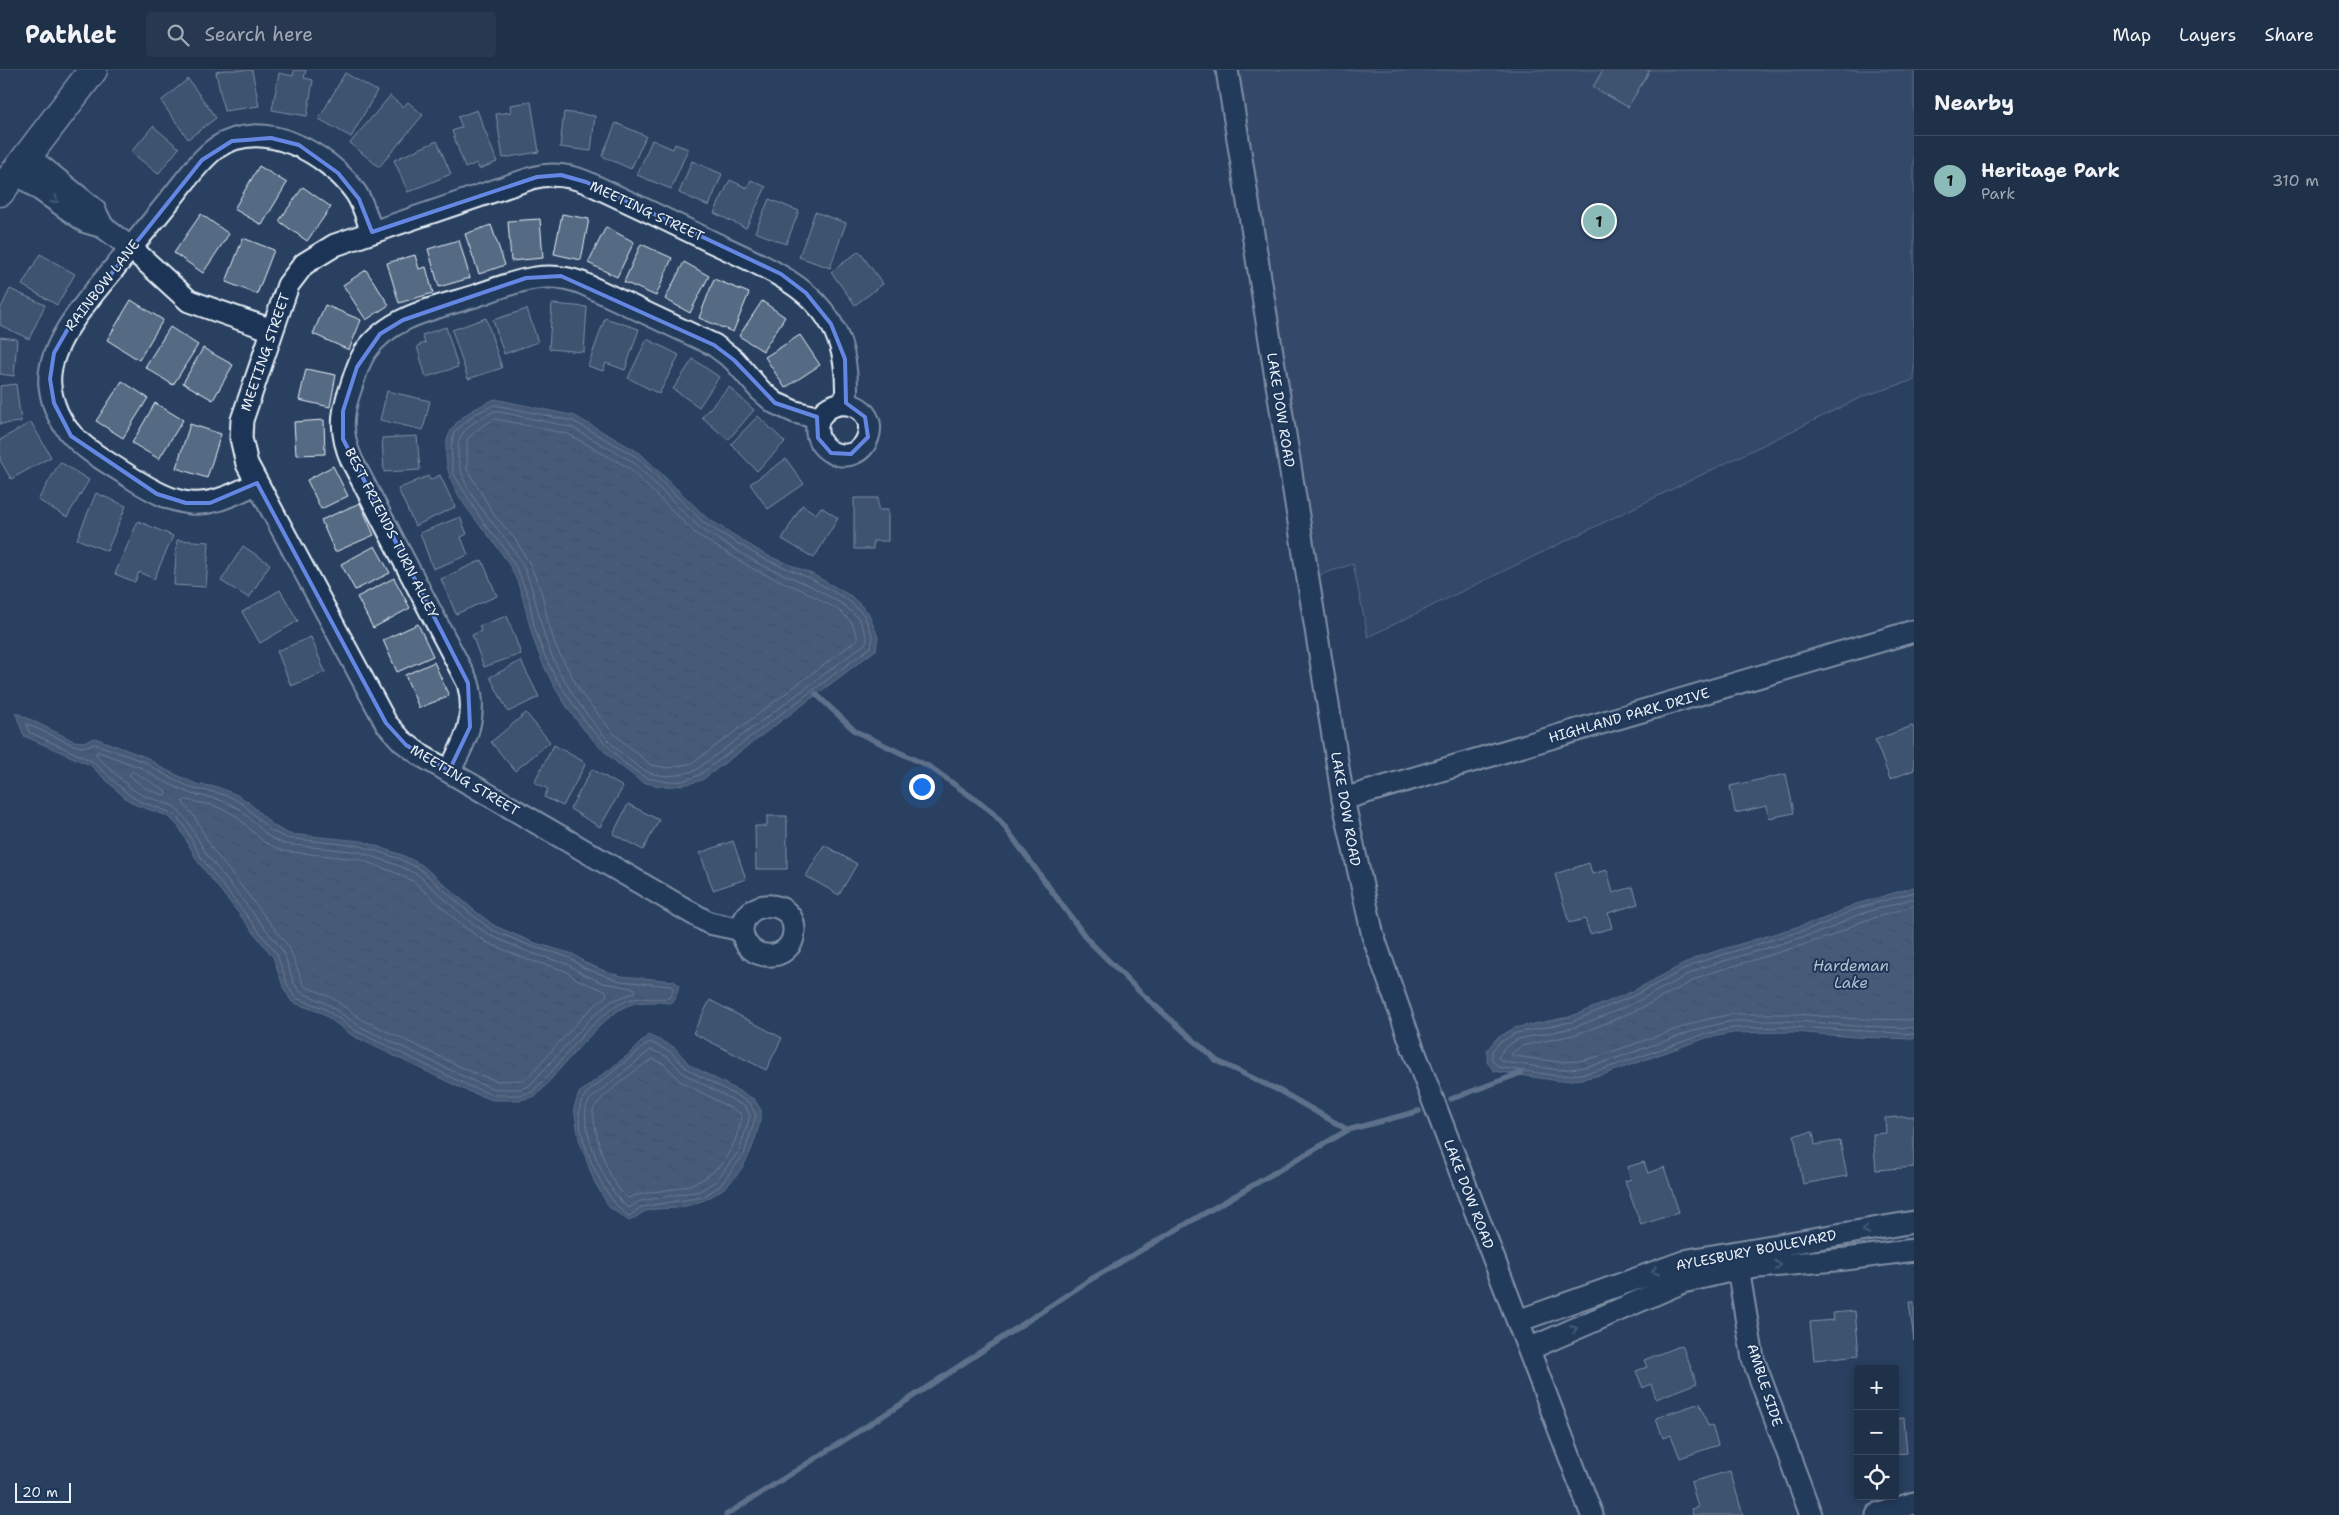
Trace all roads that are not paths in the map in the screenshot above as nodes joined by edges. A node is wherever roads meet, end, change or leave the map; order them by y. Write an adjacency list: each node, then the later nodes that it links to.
1 (92, 70): 3 (main road)
2 (1227, 70): 12 (street, LAKE DOW ROAD)
3 (14, 173): 5 (street)
4 (372, 232): 5 (street, RAINBOW LANE); 6 (street, MEETING STREET); 7 (street, MEETING STREET)
5 (131, 248): 6 (street); 9 (street, RAINBOW LANE)
6 (272, 330): 9 (street, MEETING STREET)
7 (846, 403): 8 (street); 8 (street)
8 (819, 418): 11 (street, BEST FRIENDS TURN ALLEY)
9 (257, 483): 11 (street, MEETING STREET)
10 (1914, 631): 12 (street, HIGHLAND PARK DRIVE)
11 (449, 771): 13 (street, MEETING STREET)
12 (1343, 799): 17 (street, LAKE DOW ROAD)
13 (742, 930)
14 (1914, 1222): 16 (street, AYLESBURY BOULEVARD, one-way to 16)
15 (1914, 1250): 16 (street, AYLESBURY BOULEVARD, one-way to 15)
16 (1736, 1260): 17 (street, AYLESBURY BOULEVARD, one-way to 17); 18 (street, AYLESBURY BOULEVARD, one-way to 16); 21 (street, AMBLE SIDE)
17 (1518, 1321): 18 (street, LAKE DOW ROAD)
18 (1530, 1349): 20 (street, LAKE DOW ROAD)
19 (1914, 1503): 22 (street)
20 (1592, 1515)
21 (1811, 1515)
22 (1877, 1515)

